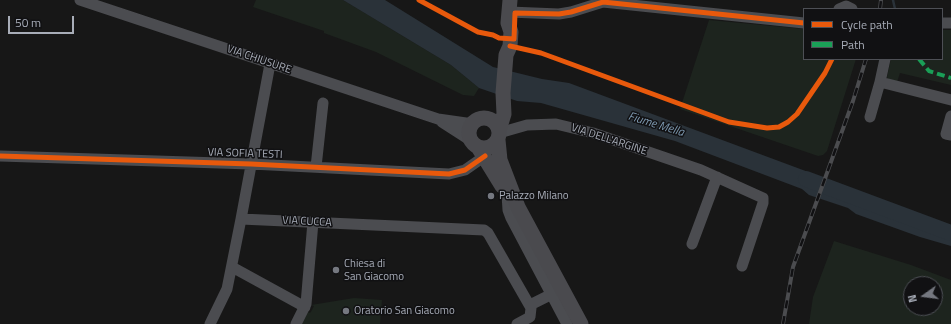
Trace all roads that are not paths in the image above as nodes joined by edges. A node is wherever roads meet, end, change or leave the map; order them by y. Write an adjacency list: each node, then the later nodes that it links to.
1 (80, 0): 10 (street, VIA CHIUSURE)
2 (661, 0): 6 (street)
3 (854, 0): 5 (street)
4 (648, 3): 6 (street); 7 (street)
5 (846, 7)
6 (673, 9): 8 (street)
7 (509, 12): 12 (main road)
8 (803, 23)
9 (885, 60): 11 (street)
10 (270, 64): 17 (street, VIA CHIUSURE); 23 (street)
11 (880, 82): 13 (street); 16 (street)
12 (503, 93): 18 (main road); 19 (main road)
13 (951, 100)
14 (323, 103): 24 (street)
15 (951, 116): 20 (street)
16 (870, 117)
17 (438, 119): 18 (street, VIA CHIUSURE); 21 (street, VIA CHIUSURE)
18 (479, 120): 19 (main road); 21 (main road)
19 (499, 134): 21 (main road); 25 (street, VIA DELL'ARGINE); 27 (main road)
20 (951, 135)
21 (478, 148): 24 (street, VIA SOFIA TESTI); 26 (main road)
22 (0, 156): 23 (street, VIA SOFIA TESTI)
23 (251, 164): 24 (street, VIA SOFIA TESTI); 28 (street)
24 (316, 167)
25 (717, 177): 30 (street); 31 (street, VIA DELL'ARGINE)
26 (507, 194): 27 (main road); 33 (street)
27 (518, 207): 33 (main road)
28 (241, 219): 29 (street, VIA CUCCA); 32 (street)
29 (313, 222): 34 (street, VIA CUCCA); 35 (street)
30 (692, 244)
31 (742, 266)
32 (232, 267): 35 (street); 36 (street)
33 (557, 292): 34 (street); 39 (street); 40 (main road)
34 (530, 305): 38 (street)
35 (304, 307): 37 (street)
36 (210, 324)
37 (296, 324)
38 (517, 324)
39 (567, 324)
40 (581, 324)

